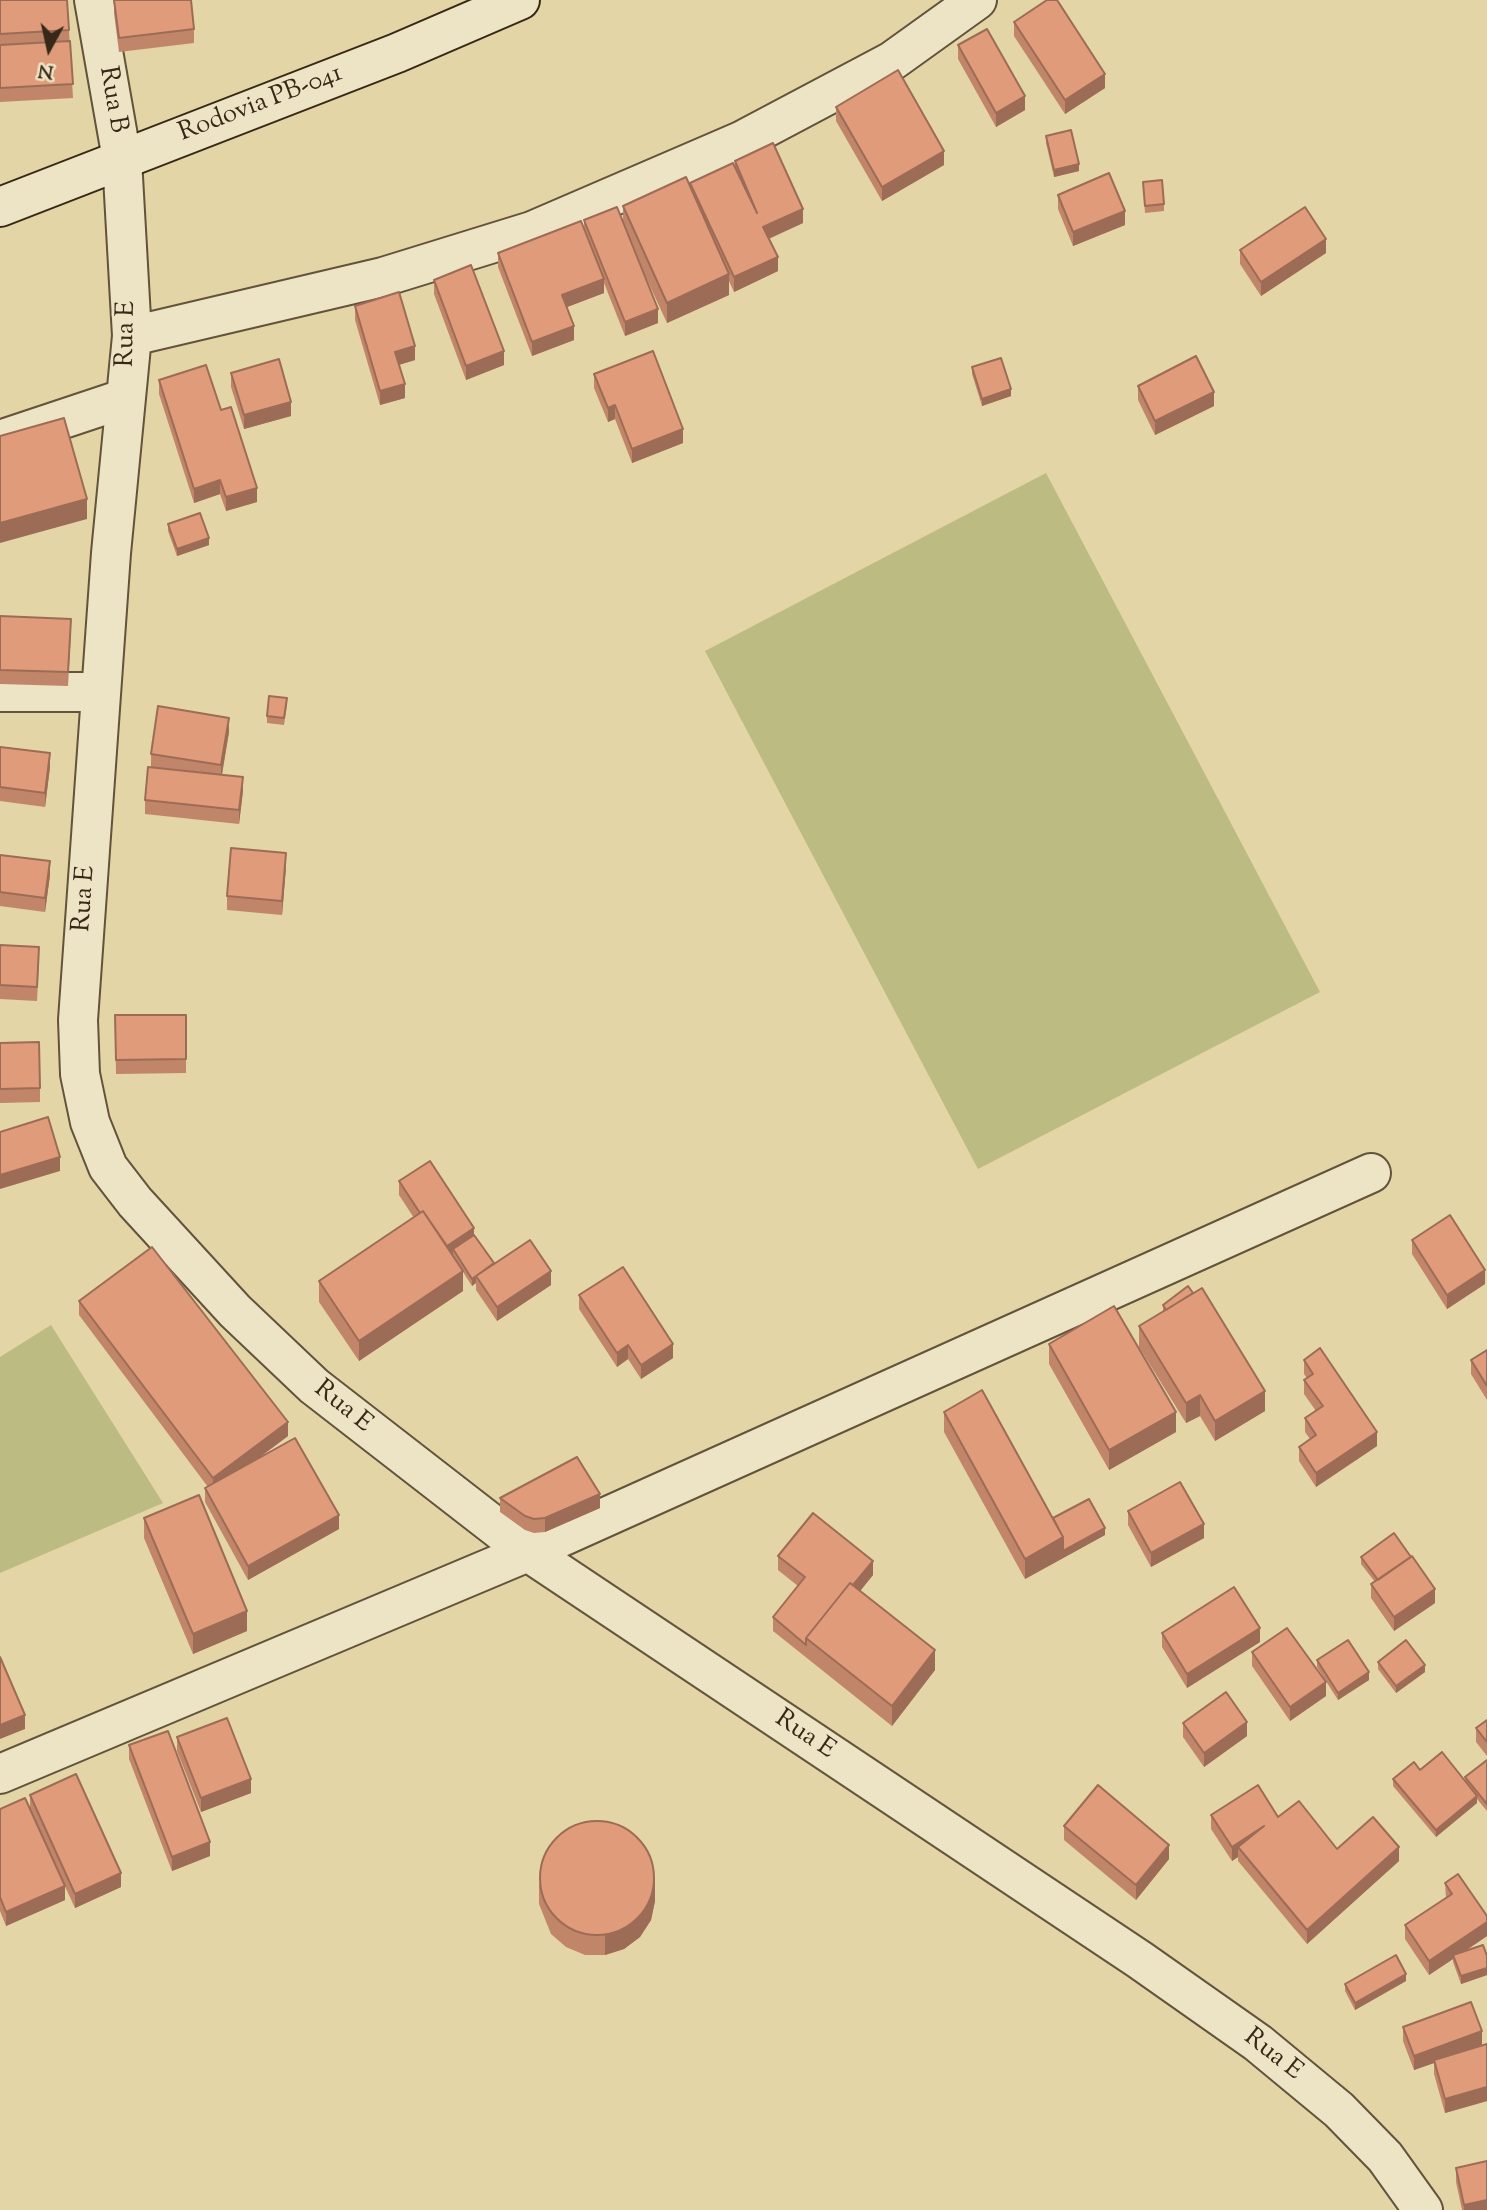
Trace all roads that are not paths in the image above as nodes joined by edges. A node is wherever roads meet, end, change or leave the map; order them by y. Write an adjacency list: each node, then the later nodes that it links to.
1 (94, 0): 4 (street, Rua B)
2 (520, 0): 4 (street, Rodovia PB-041)
3 (976, 0): 6 (street)
4 (122, 159): 5 (street, Rodovia PB-041); 6 (street, Rua E)
5 (0, 207)
6 (132, 336): 7 (street, Rua E)
7 (126, 398): 8 (street); 10 (street, Rua E)
8 (0, 440)
9 (0, 692): 10 (street)
10 (101, 692): 12 (street, Rua E)
11 (1371, 1173): 12 (street)
12 (528, 1552): 13 (street); 14 (street, Rua E)
13 (0, 1774)
14 (1423, 2210)

